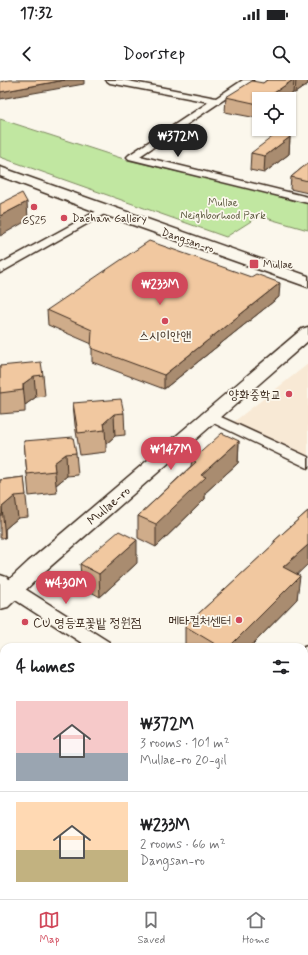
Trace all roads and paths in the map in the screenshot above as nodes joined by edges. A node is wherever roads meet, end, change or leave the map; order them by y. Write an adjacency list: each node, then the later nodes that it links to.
1 (110, 80): 3 (street)
2 (249, 80): 3 (street)
3 (217, 101): 5 (street)
4 (0, 171): 6 (main road, Dangsan-ro)
5 (308, 200)
6 (104, 210): 7 (street); 8 (main road, Dangsan-ro)
7 (0, 269)
8 (308, 282)
9 (308, 332): 10 (street, Mullae-ro)
10 (210, 416): 11 (street); 12 (street, Mullae-ro)
11 (308, 463)
12 (5, 590): 13 (street)
13 (95, 643)

